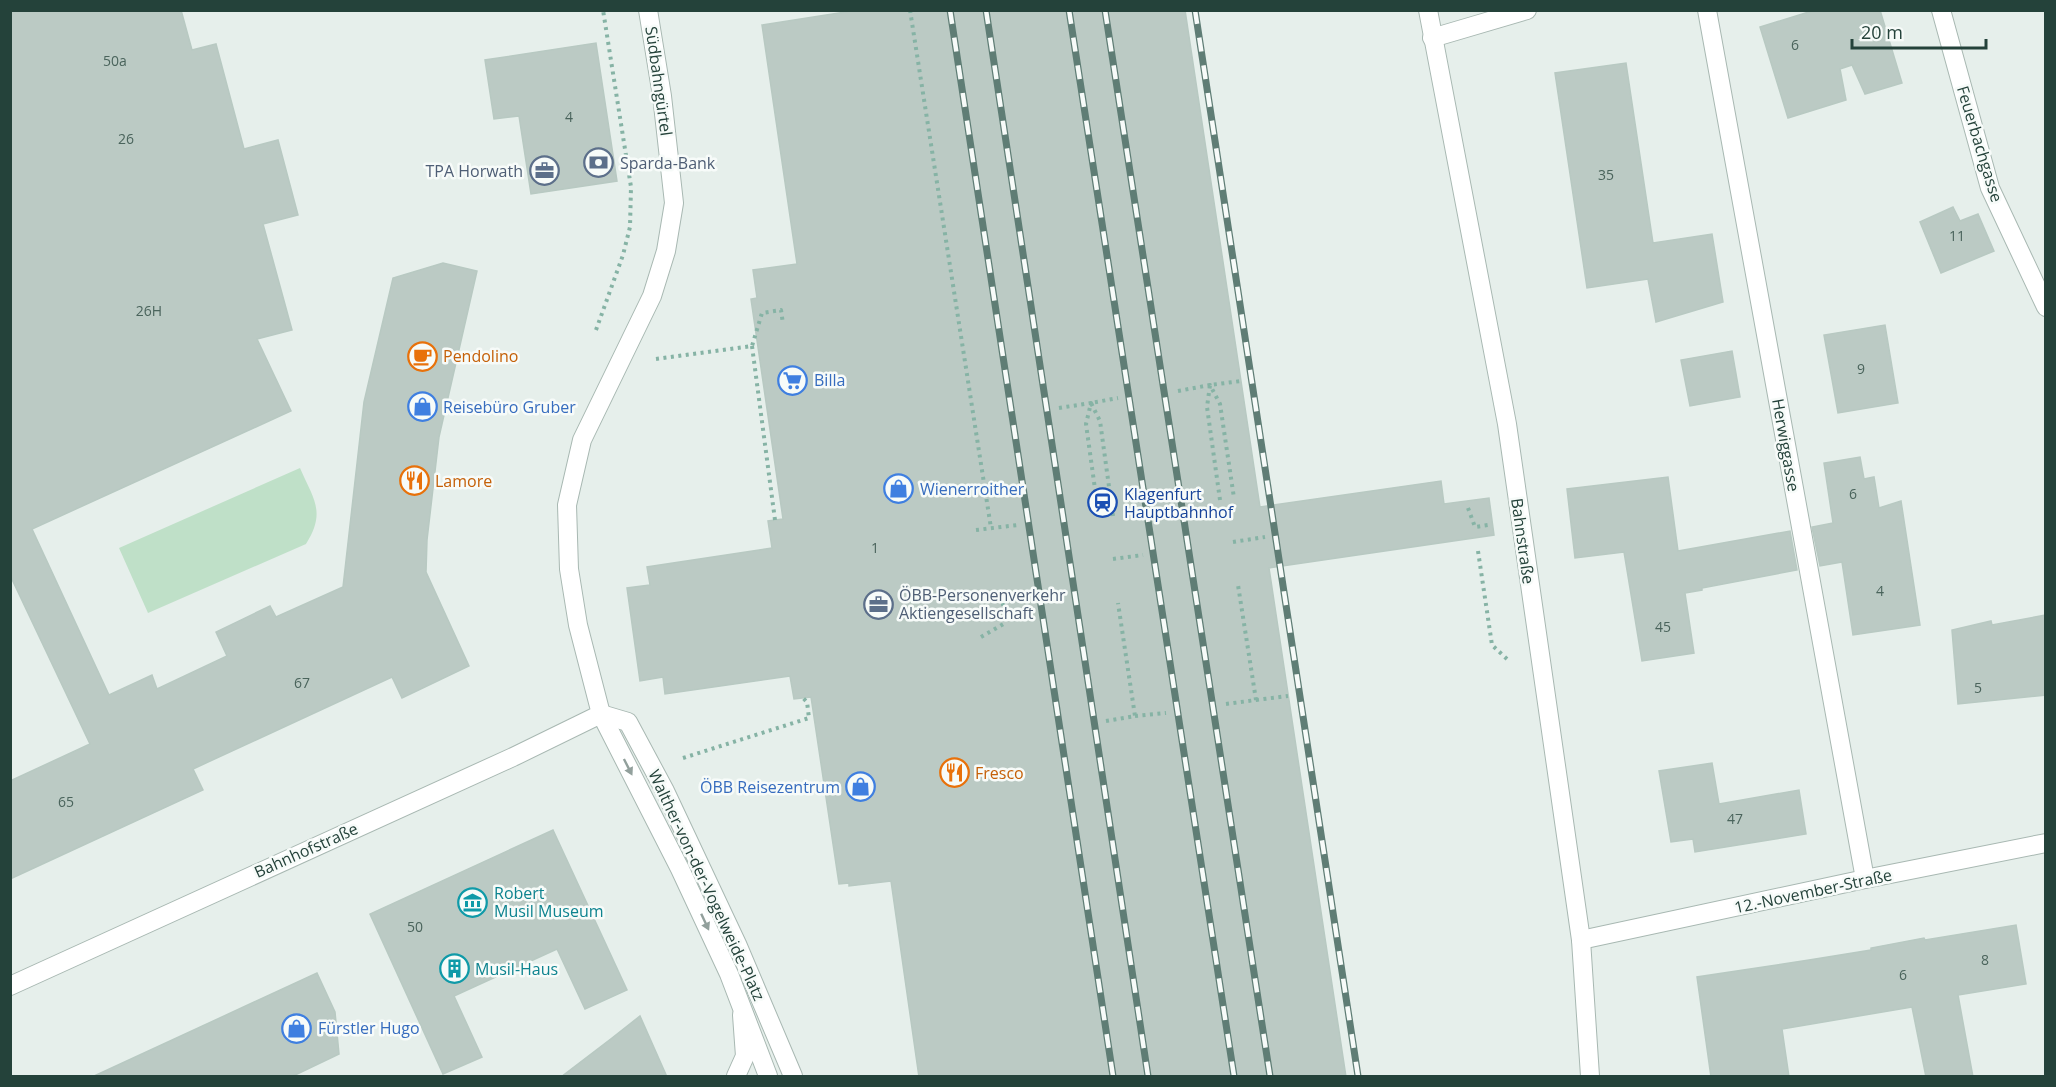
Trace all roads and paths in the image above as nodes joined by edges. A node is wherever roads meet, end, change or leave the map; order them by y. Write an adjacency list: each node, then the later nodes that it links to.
1 (603, 10): 11 (path)
2 (648, 10): 13 (street, Südbahngürtel)
3 (910, 10): 27 (path)
4 (1428, 10): 8 (street, Bahnstraße)
5 (1527, 10): 8 (street)
6 (1707, 10): 49 (street, Herwiggasse)
7 (1941, 10): 9 (street, Feuerbachgasse)
8 (1432, 38): 50 (street, Bahnstraße)
9 (2046, 307)
10 (783, 324): 12 (path)
11 (593, 338)
12 (752, 346): 14 (path); 25 (path)
13 (622, 358): 44 (street, Walther-von-der-Vogelweide-Platz)
14 (663, 359)
15 (1241, 381): 16 (path)
16 (1210, 385): 17 (path); 21 (path); 22 (path)
17 (1178, 391)
18 (1118, 398): 19 (path)
19 (1090, 403): 20 (path); 23 (path); 24 (path)
20 (1059, 408)
21 (1234, 498)
22 (1220, 500)
23 (1113, 516)
24 (1099, 518)
25 (775, 520)
26 (1018, 525): 27 (path)
27 (991, 528): 28 (path)
28 (976, 530)
29 (1265, 537): 30 (path)
30 (1233, 542)
31 (1478, 551): 38 (path)
32 (1143, 555): 33 (path)
33 (1113, 559)
34 (1238, 585): 41 (path)
35 (1016, 593): 37 (path)
36 (1118, 603): 45 (path)
37 (981, 637)
38 (1492, 645)
39 (1288, 696): 41 (path)
40 (803, 698): 47 (path)
41 (1256, 700): 42 (path)
42 (1226, 704)
43 (1166, 713): 45 (path)
44 (601, 714): 51 (street, Bahnhofstraße); 52 (street, Walther-von-der-Vogelweide-Platz, one-way to 52); 55 (street, Walther-von-der-Vogelweide-Platz)
45 (1135, 717): 46 (path)
46 (1106, 721)
47 (682, 759)
48 (2046, 843): 49 (street, 12.-November-Straße)
49 (1865, 879): 50 (street, 12.-November-Straße)
50 (1581, 940): 56 (street, Bahnstraße)
51 (10, 986)
52 (741, 1004): 53 (street); 54 (street, Walther-von-der-Vogelweide-Platz)
53 (736, 1077)
54 (768, 1077)
55 (793, 1077)
56 (1590, 1077)

